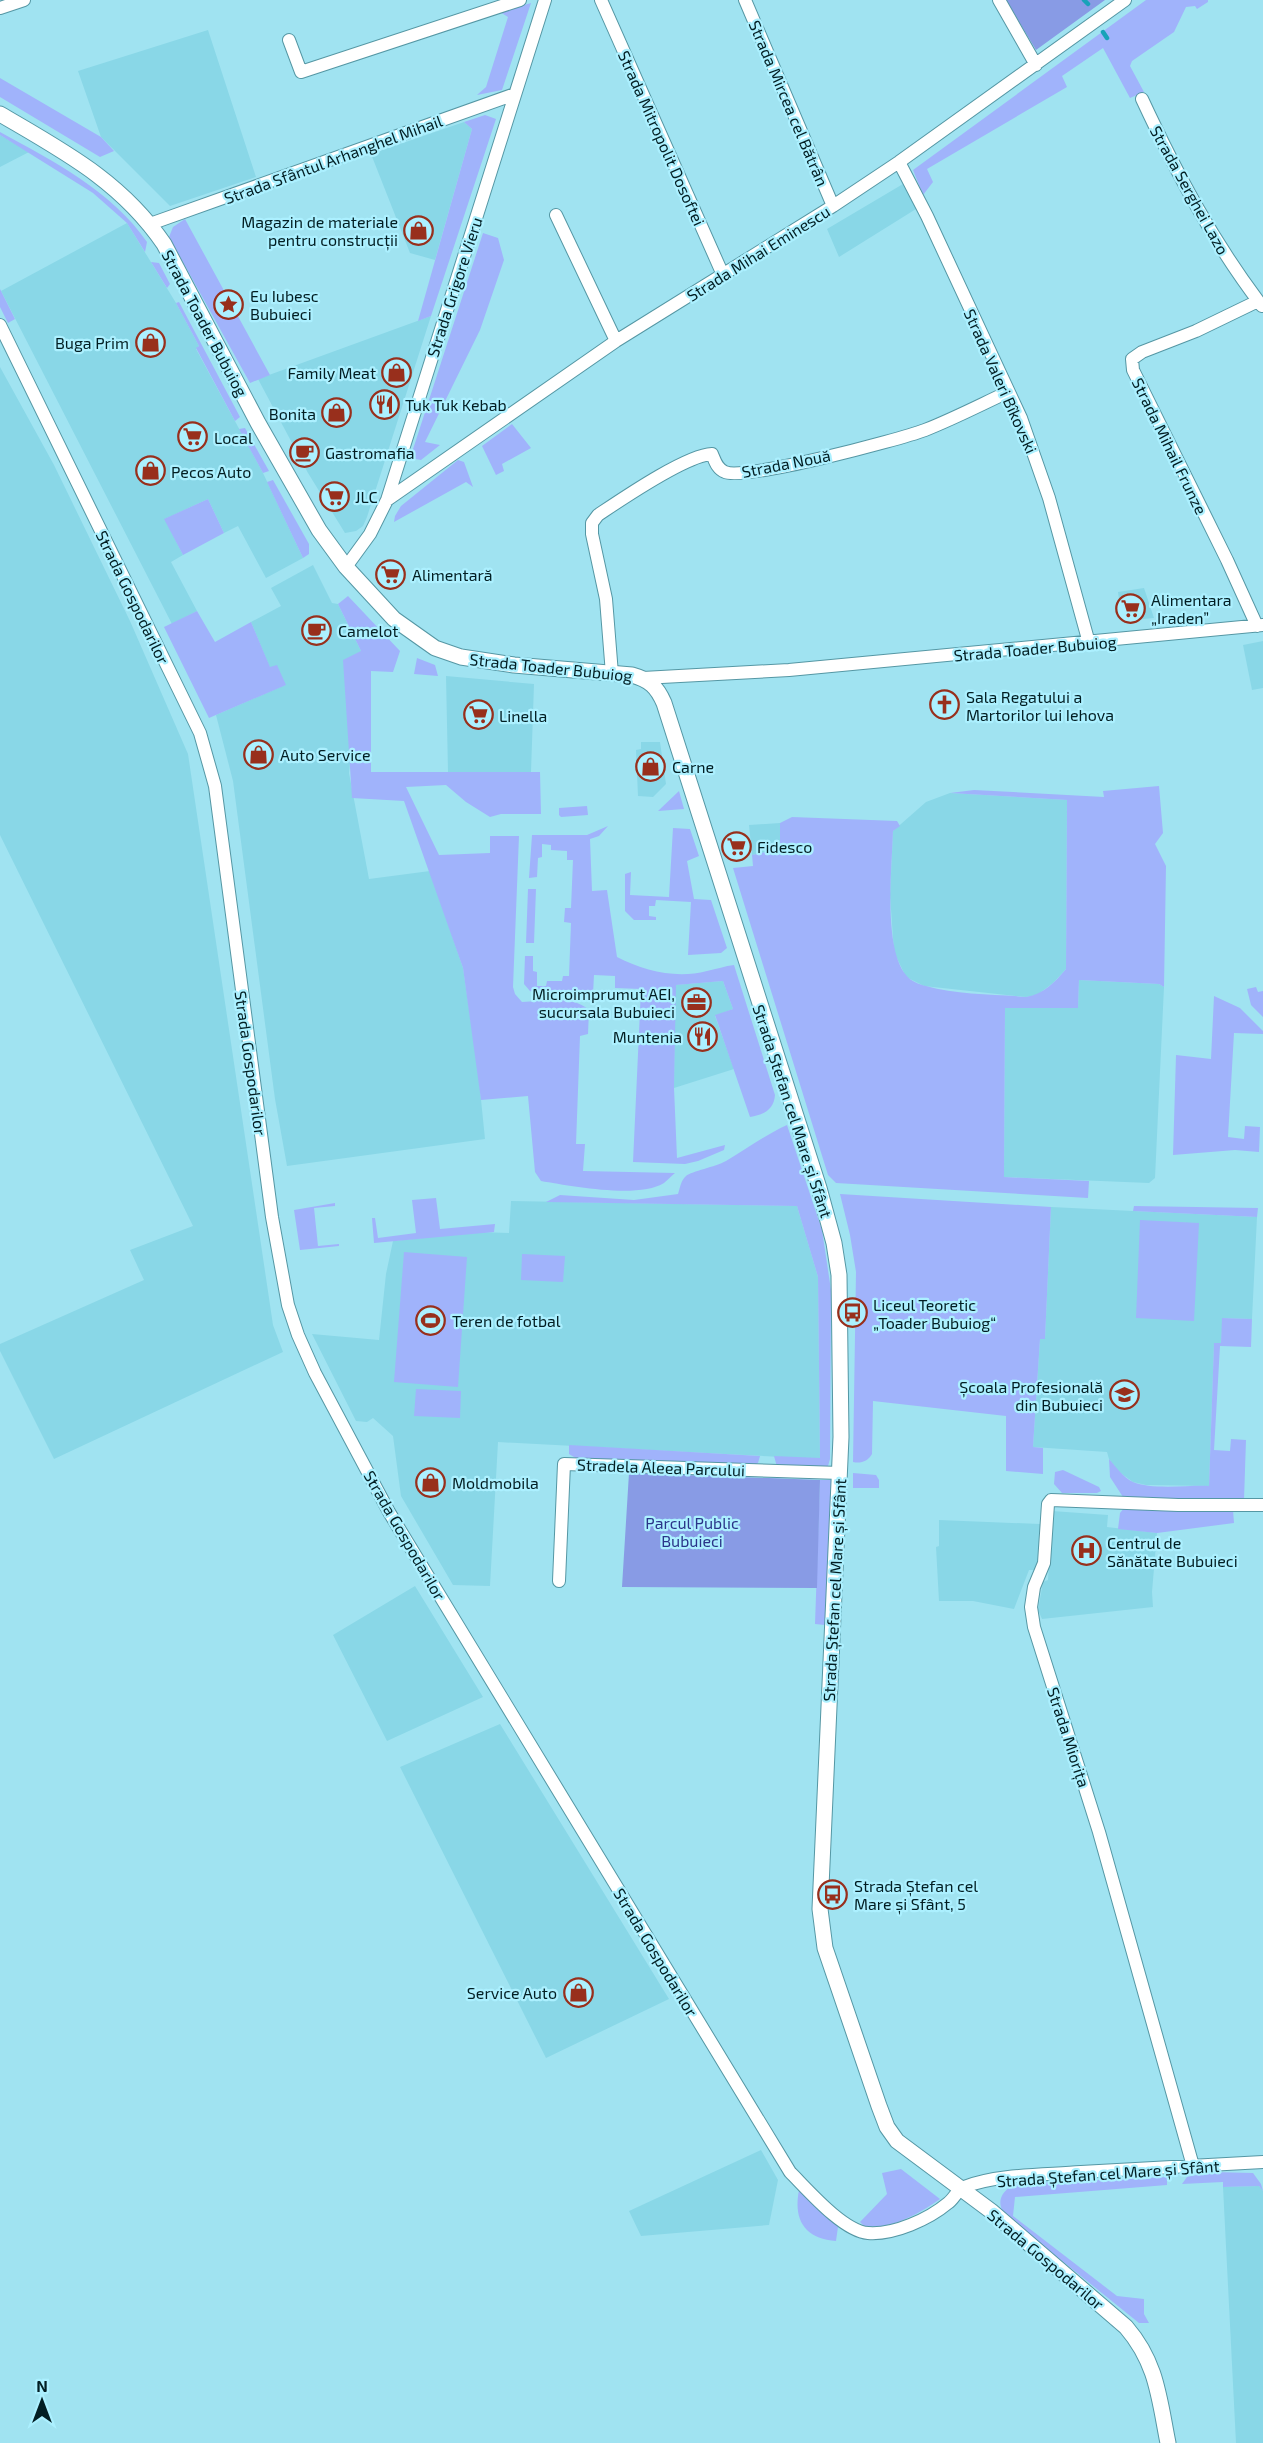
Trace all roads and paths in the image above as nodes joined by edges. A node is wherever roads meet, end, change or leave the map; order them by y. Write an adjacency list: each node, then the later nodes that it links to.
1 (24, 0): 8 (street)
2 (520, 0): 9 (street)
3 (545, 0): 11 (street, Strada Grigore Vieru)
4 (601, 0): 18 (street, Strada Mitropolit Dosoftei)
5 (745, 0): 15 (street, Strada Mircea cel Bătrân)
6 (999, 0): 10 (street)
7 (1125, 0): 10 (street, Strada Mihai Eminescu)
8 (0, 8)
9 (289, 40)
10 (1036, 65): 14 (street, Strada Mihai Eminescu)
11 (515, 94): 17 (street, Strada Sfântul Arhanghel Mihail); 23 (street, Strada Grigore Vieru)
12 (1142, 99): 19 (street, Strada Serghei Lazo)
13 (0, 114): 17 (street, Strada Toader Bubuiog)
14 (899, 162): 15 (street, Strada Mihai Eminescu); 22 (street, Strada Valeri Bîkovski)
15 (833, 206): 18 (street, Strada Mihai Eminescu)
16 (556, 216): 21 (street)
17 (150, 224): 24 (street, Strada Toader Bubuiog)
18 (723, 275): 21 (street, Strada Mihai Eminescu)
19 (1261, 304): 25 (street, Strada Mihail Frunze)
20 (0, 325): 34 (street, Strada Gospodarilor)
21 (616, 341): 23 (street, Strada Mihai Eminescu)
22 (1008, 392): 26 (street, Strada Valeri Bîkovski); 27 (street, Strada Nouă)
23 (387, 500): 24 (street, Strada Grigore Vieru)
24 (346, 567): 27 (street, Strada Toader Bubuiog)
25 (1260, 625): 26 (street, Strada Toader Bubuiog)
26 (1089, 643): 28 (street, Strada Toader Bubuiog)
27 (612, 674): 28 (street, Strada Toader Bubuiog)
28 (643, 678): 29 (street, Strada Ștefan cel Mare și Sfânt)
29 (840, 1473): 31 (street, Stradela Aleea Parcului); 34 (street, Strada Ștefan cel Mare și Sfânt)
30 (1258, 1505): 33 (street, Strada Miorița)
31 (559, 1581)
32 (1263, 2162): 33 (street, Strada Ștefan cel Mare și Sfânt)
33 (1193, 2166): 34 (street, Strada Ștefan cel Mare și Sfânt)
34 (962, 2188): 35 (street, Strada Gospodarilor)
35 (1168, 2443)

